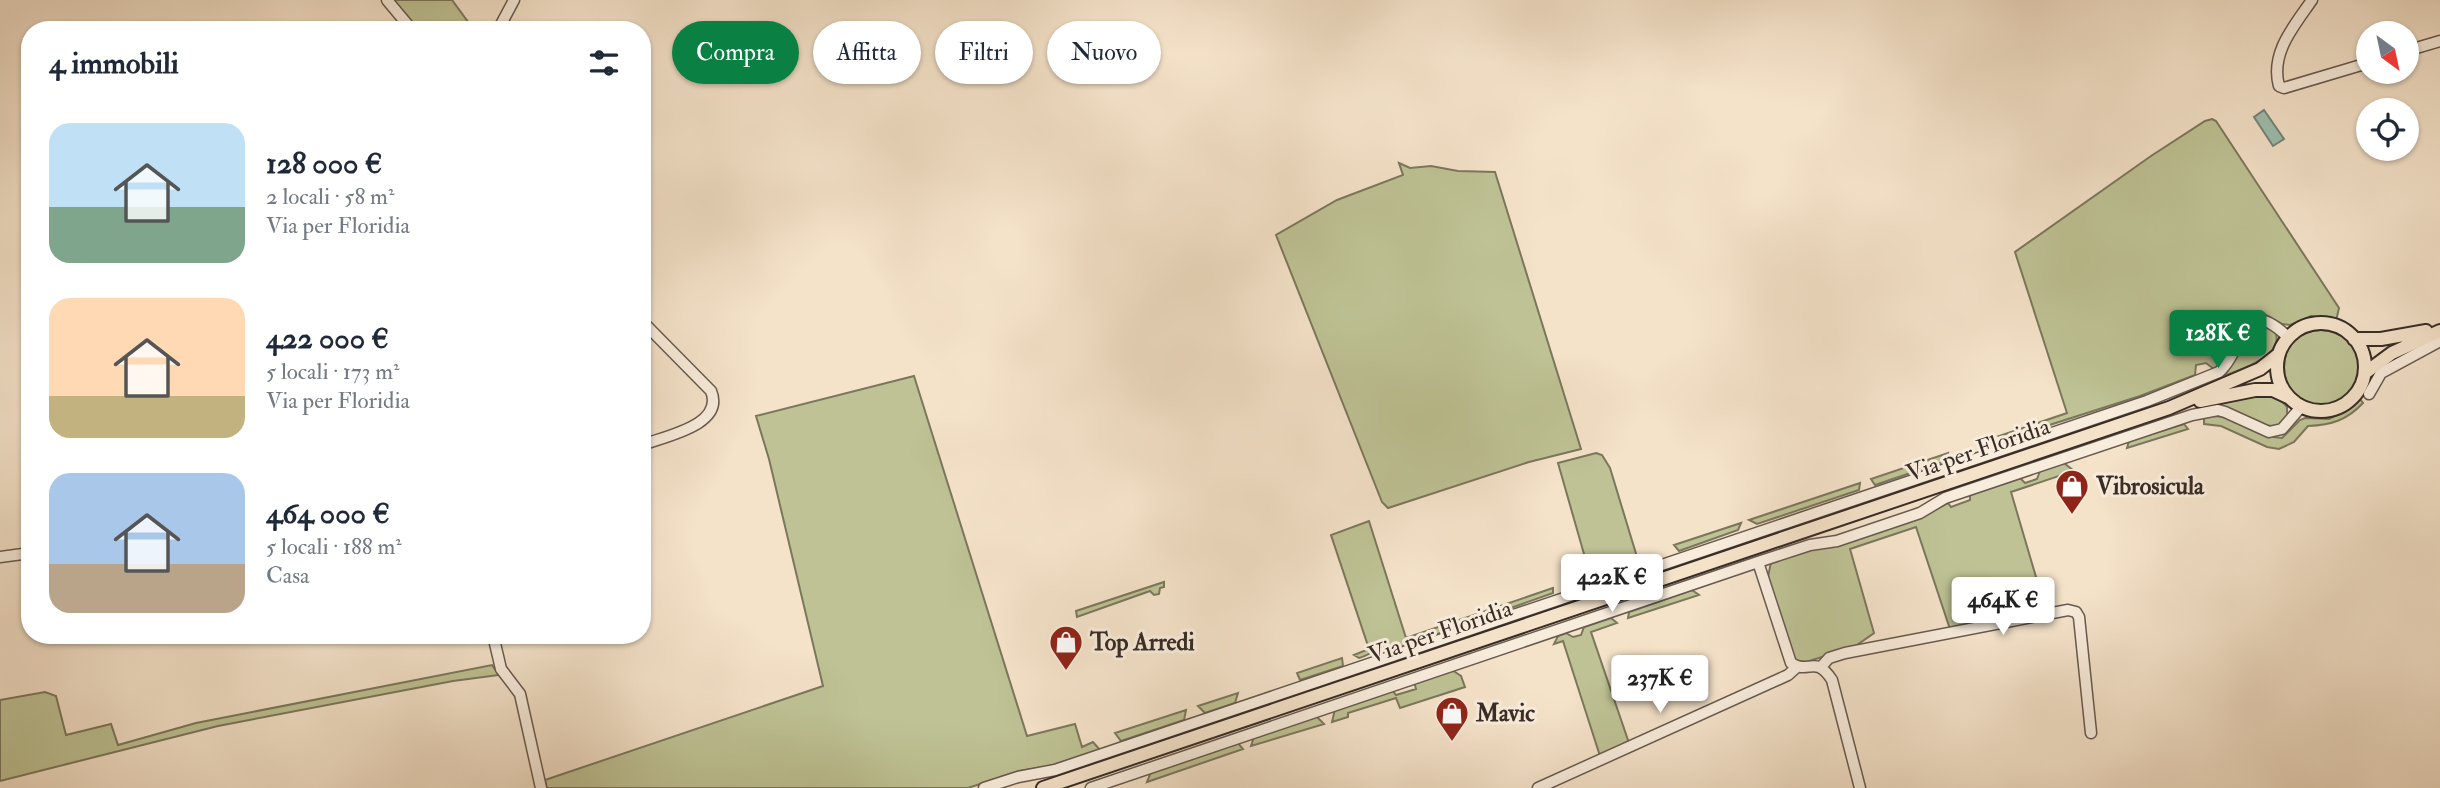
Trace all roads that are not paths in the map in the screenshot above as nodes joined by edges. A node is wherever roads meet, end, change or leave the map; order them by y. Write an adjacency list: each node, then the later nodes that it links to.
1 (387, 0): 4 (street)
2 (514, 0): 5 (street)
3 (2312, 0): 8 (street)
4 (404, 21)
5 (503, 21)
6 (2440, 41): 7 (street)
7 (2419, 47)
8 (2356, 67)
9 (2440, 329): 12 (main road); 15 (main road)
10 (651, 330): 20 (street)
11 (2289, 338): 12 (main road); 14 (main road); 29 (street)
12 (2354, 338): 15 (main road)
13 (2440, 341): 16 (street)
14 (2279, 354): 17 (main road); 19 (main road)
15 (2365, 373): 18 (main road)
16 (2369, 394)
17 (2289, 398): 18 (main road); 19 (main road)
18 (2301, 407): 23 (street)
19 (2169, 408): 30 (main road, Via per Floridia)
20 (651, 442)
21 (21, 554): 22 (street)
22 (0, 557)
23 (1758, 562): 25 (street); 31 (street)
24 (495, 644): 28 (street)
25 (1797, 667): 26 (street); 32 (street)
26 (1821, 667): 27 (street); 33 (street)
27 (2091, 733)
28 (541, 788)
29 (984, 788)
30 (1043, 788)
31 (1091, 788)
32 (1538, 788)
33 (1860, 788)

